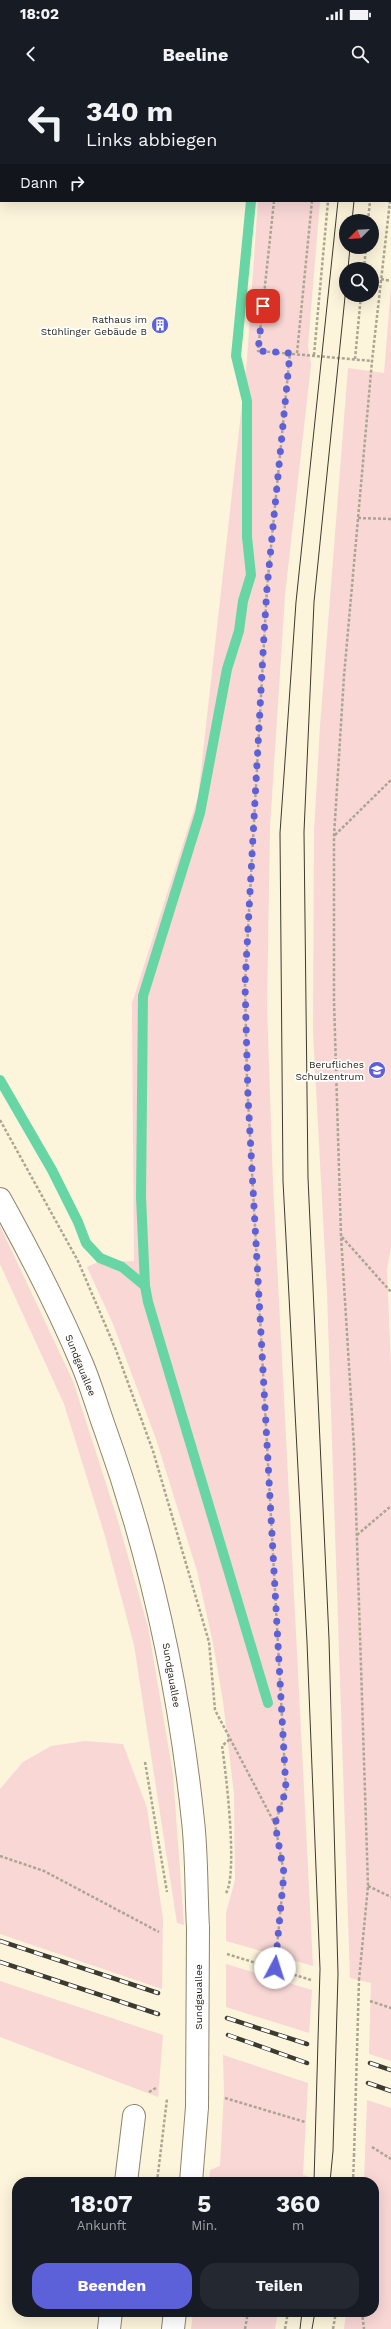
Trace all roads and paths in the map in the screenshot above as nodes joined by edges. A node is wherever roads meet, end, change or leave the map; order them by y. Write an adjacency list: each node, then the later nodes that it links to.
1 (274, 202): 10 (path)
2 (312, 202): 11 (path)
3 (328, 202): 12 (path)
4 (370, 202): 6 (path)
5 (390, 202): 7 (path)
6 (369, 214)
7 (382, 279): 8 (path); 14 (path)
8 (391, 281)
9 (360, 302): 13 (path)
10 (290, 353): 11 (path); 25 (path)
11 (297, 354): 12 (path)
12 (314, 355): 13 (path)
13 (355, 360): 14 (path)
14 (372, 362): 15 (path)
15 (358, 518): 16 (path); 18 (path)
16 (391, 519)
17 (391, 780): 18 (path)
18 (334, 836): 20 (path)
19 (0, 1199): 45 (street, Sundgauallee, bridge)
20 (341, 1236): 21 (path); 23 (path)
21 (391, 1292)
22 (391, 1506): 23 (path)
23 (356, 1535): 27 (path)
24 (145, 1762): 29 (path)
25 (275, 1824): 30 (path); 33 (path)
26 (0, 1856): 31 (path)
27 (368, 1886): 28 (path); 46 (path, bridge)
28 (391, 1897)
29 (168, 1898)
30 (222, 1899)
31 (158, 1932)
32 (227, 1954): 33 (path)
33 (275, 1968): 34 (path)
34 (311, 1980)
35 (370, 2001): 36 (path)
36 (391, 2008)
37 (226, 2098): 40 (path)
38 (167, 2099): 44 (path)
39 (134, 2116): 43 (street)
40 (305, 2122)
41 (372, 2146): 42 (path)
42 (391, 2159)
43 (127, 2177)
44 (158, 2177)
45 (191, 2177)
46 (353, 2177)
47 (110, 2317): 53 (street)
48 (174, 2317): 54 (street)
49 (247, 2317): 55 (path)
50 (287, 2317): 56 (path)
51 (335, 2317): 57 (path)
52 (363, 2317): 58 (path)
53 (109, 2329)
54 (173, 2329)
55 (245, 2329)
56 (286, 2329)
57 (333, 2329)
58 (364, 2329)

